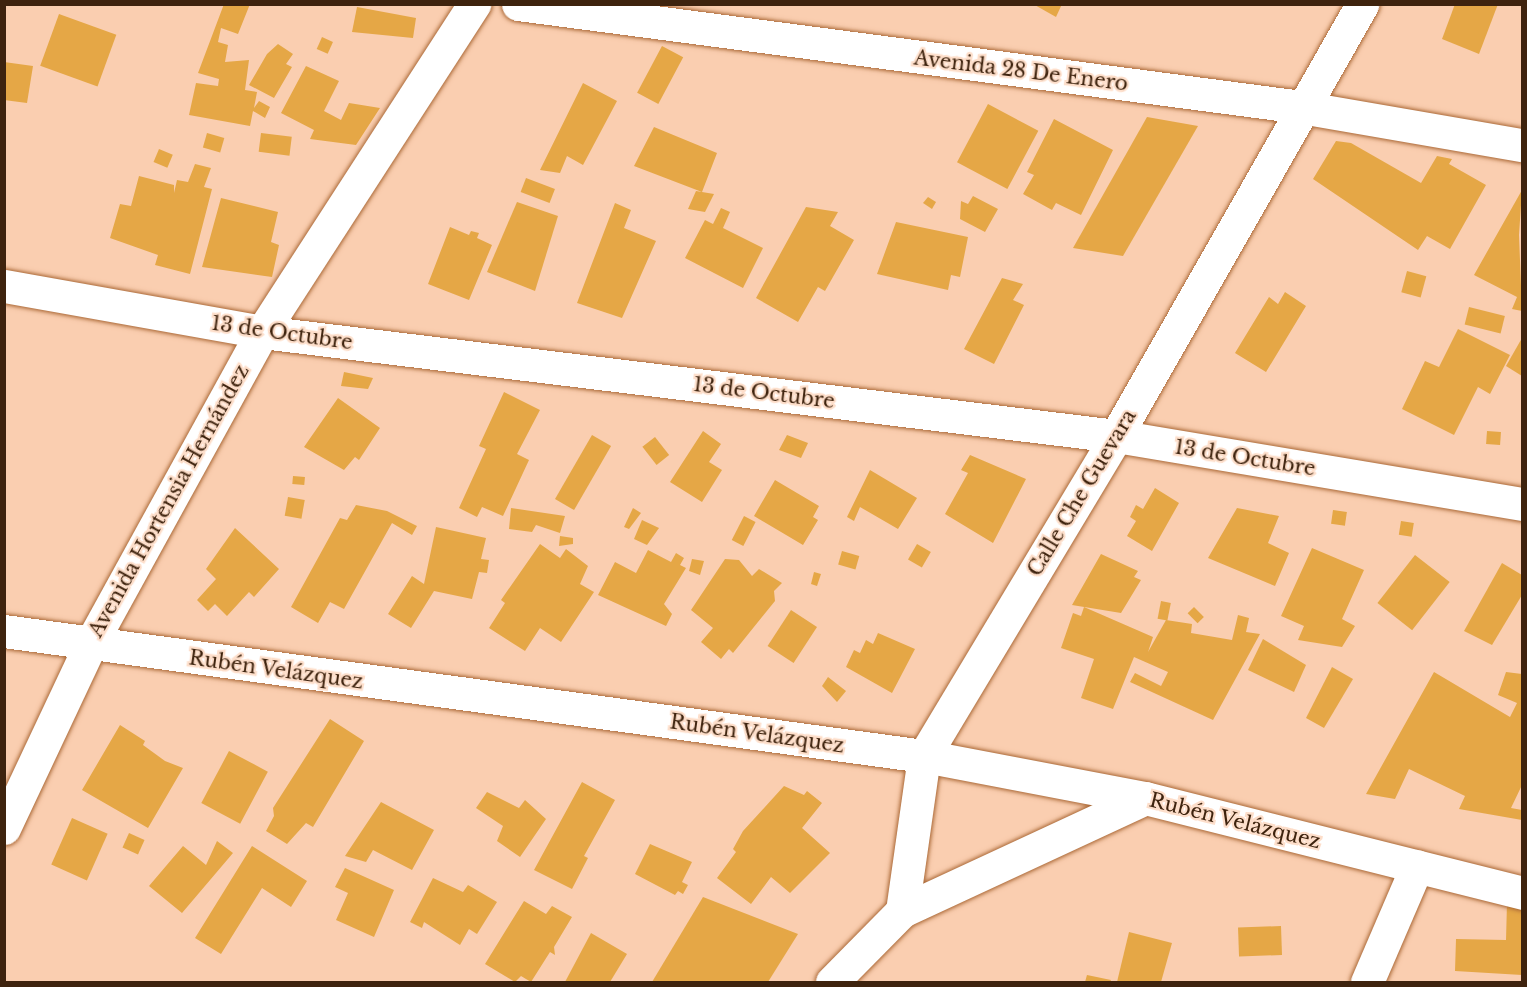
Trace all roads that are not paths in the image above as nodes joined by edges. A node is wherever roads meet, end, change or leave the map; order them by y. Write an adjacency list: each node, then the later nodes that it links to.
1 (474, 4): 7 (street, Avenida Hortensia Hernández)
2 (518, 4): 4 (street, Avenida 28 De Enero)
3 (1362, 4): 4 (street, Calle Che Guevara)
4 (1301, 107): 5 (street, Avenida 28 De Enero); 8 (street, Calle Che Guevara)
5 (1522, 145)
6 (4, 286): 7 (street, 13 de Octubre)
7 (262, 332): 8 (street, 13 de Octubre); 11 (street, Avenida Hortensia Hernández)
8 (1116, 436): 9 (street, 13 de Octubre); 12 (street, Calle Che Guevara)
9 (1522, 504)
10 (4, 632): 11 (street, Rubén Velázquez)
11 (90, 645): 12 (street, Rubén Velázquez); 14 (street, Avenida Hortensia Hernández)
12 (924, 756): 13 (street, Rubén Velázquez); 17 (street, Calle Che Guevara)
13 (1145, 798): 15 (street, Rubén Velázquez); 17 (street)
14 (4, 828)
15 (1417, 866): 16 (street); 19 (street)
16 (1522, 893)
17 (902, 911): 18 (street)
18 (832, 982)
19 (1367, 982)

